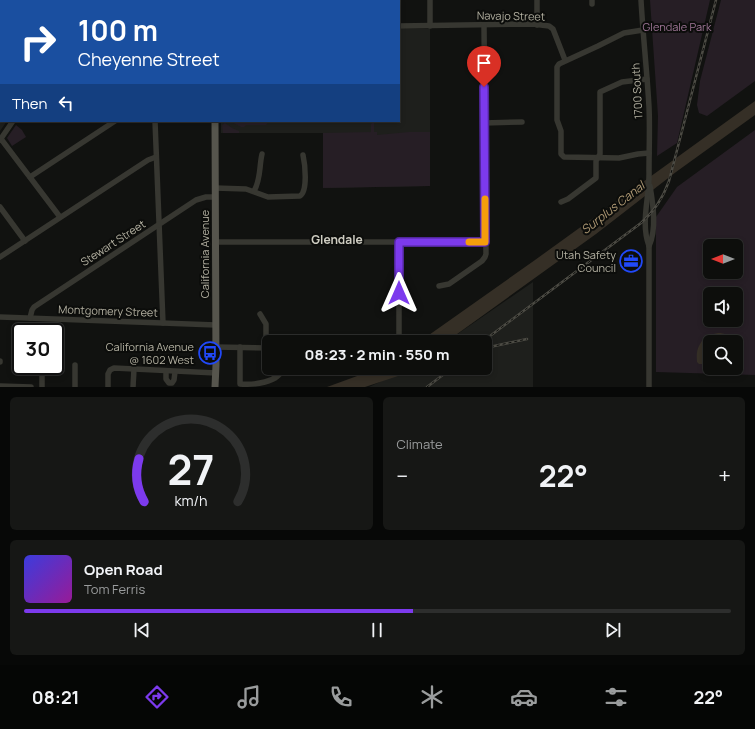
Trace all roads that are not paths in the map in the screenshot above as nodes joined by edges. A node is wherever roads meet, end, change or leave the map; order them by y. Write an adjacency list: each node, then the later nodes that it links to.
1 (430, 0): 7 (street)
2 (537, 0): 5 (street)
3 (641, 0): 8 (street, 1700 South)
4 (484, 25): 5 (street, Navajo Street); 7 (street, Navajo Street); 16 (street)
5 (537, 25): 9 (street, Navajo Street)
6 (400, 26): 7 (street, Navajo Street)
7 (430, 26)
8 (643, 30): 9 (street); 10 (street, 1700 South)
9 (565, 60): 22 (street)
10 (647, 79): 19 (street, 1700 South); 22 (street)
11 (12, 122): 17 (street)
12 (113, 122): 23 (street)
13 (155, 122): 21 (street)
14 (215, 122): 25 (main road, California Avenue)
15 (522, 122): 16 (street)
16 (484, 123): 35 (street)
17 (0, 139): 23 (street)
18 (262, 154): 26 (street)
19 (649, 154): 22 (street); 24 (street, 1700 South)
20 (303, 155): 26 (street)
21 (156, 157): 30 (street); 31 (street)
22 (598, 158): 28 (street)
23 (30, 177): 30 (street)
24 (649, 181): 36 (street, 1700 South); 36 (street, 1700 South)
25 (216, 188): 26 (street); 27 (main road, California Avenue)
26 (254, 191)
27 (216, 197): 31 (street, Stewart Street); 33 (main road, California Avenue)
28 (561, 202)
29 (0, 207): 32 (street)
30 (60, 217): 32 (street)
31 (160, 225): 41 (street, Stewart Street); 42 (street)
32 (25, 241): 37 (street)
33 (216, 242): 34 (street); 43 (main road, California Avenue)
34 (399, 242): 35 (street); 45 (street)
35 (485, 242): 38 (street)
36 (649, 246): 64 (street, 1700 South)
37 (0, 257)
38 (440, 286)
39 (260, 314): 44 (street)
40 (0, 317): 41 (street, Montgomery Street)
41 (30, 318): 42 (street, Montgomery Street)
42 (162, 323): 43 (street, Montgomery Street)
43 (216, 325): 46 (main road, California Avenue)
44 (267, 335)
45 (399, 335)
46 (216, 347): 48 (street); 53 (main road, California Avenue)
47 (262, 347): 48 (street)
48 (240, 348): 55 (street)
49 (75, 365): 60 (street)
50 (134, 369): 51 (street); 61 (street); 62 (street)
51 (166, 371): 52 (street); 52 (street)
52 (175, 372): 53 (street)
53 (216, 373): 63 (main road, California Avenue)
54 (42, 375): 59 (street)
55 (280, 375)
56 (0, 386): 57 (street)
57 (26, 387): 58 (street)
58 (30, 387)
59 (42, 387)
60 (75, 387)
61 (108, 387)
62 (133, 387)
63 (215, 387)
64 (649, 387)

